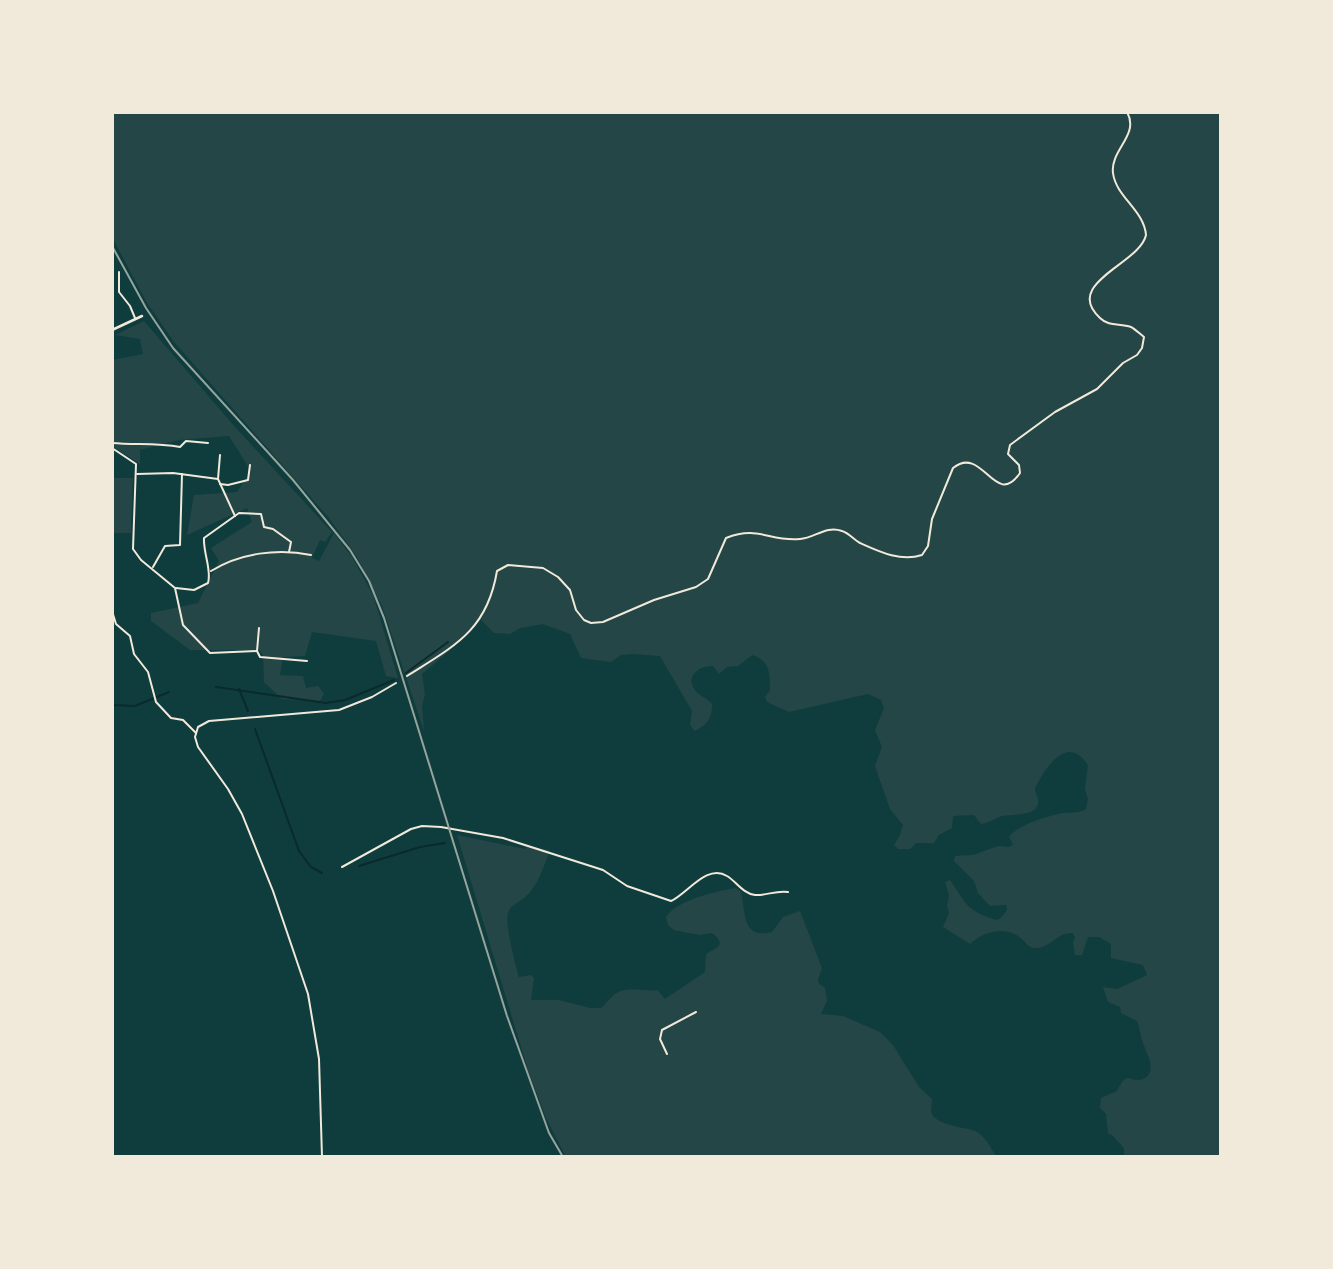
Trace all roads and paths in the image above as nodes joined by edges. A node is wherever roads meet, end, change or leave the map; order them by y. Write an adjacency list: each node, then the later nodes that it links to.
1 (1127, 112): 25 (street)
2 (119, 272): 4 (street)
3 (142, 316): 4 (main road)
4 (136, 319): 5 (main road)
5 (112, 330)
6 (112, 443): 7 (street)
7 (208, 443)
8 (112, 448): 11 (street)
9 (220, 455): 13 (street)
10 (250, 465): 14 (street)
11 (136, 474): 12 (street); 18 (street)
12 (182, 474): 13 (street); 18 (street)
13 (218, 479): 14 (street)
14 (220, 484): 15 (street)
15 (236, 516): 16 (street); 19 (street)
16 (289, 552): 17 (street); 19 (street)
17 (311, 555)
18 (153, 568): 20 (street)
19 (209, 572): 20 (street)
20 (175, 588): 23 (street)
21 (112, 611): 27 (street)
22 (259, 628): 23 (street)
23 (257, 651): 24 (street)
24 (307, 661)
25 (407, 676)
26 (396, 683): 27 (street)
27 (196, 733): 32 (street)
28 (342, 867): 29 (street)
29 (788, 892)
30 (696, 1012): 31 (street)
31 (667, 1055)
32 (322, 1157)

